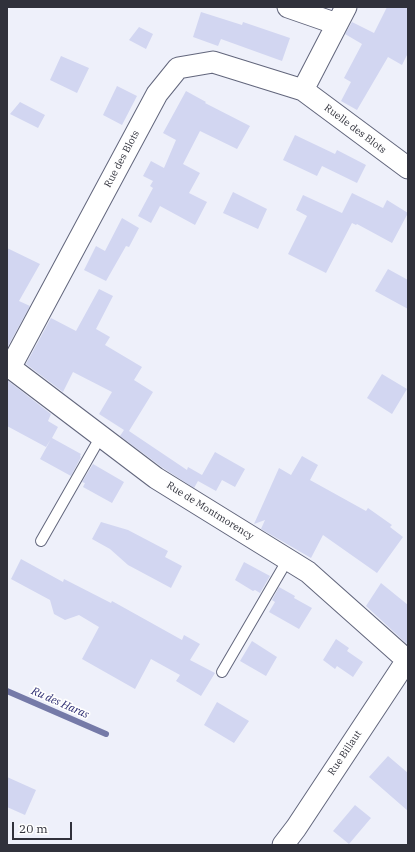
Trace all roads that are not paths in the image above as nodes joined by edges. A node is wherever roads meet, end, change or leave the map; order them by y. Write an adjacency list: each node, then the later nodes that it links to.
1 (288, 7): 2 (street)
2 (342, 16): 3 (street)
3 (303, 90): 4 (street, Ruelle des Blots); 5 (street, Rue des Blots)
4 (408, 168)
5 (9, 367): 6 (street, Rue de Montmorency)
6 (101, 436): 7 (lane); 8 (street, Rue de Montmorency)
7 (41, 542)
8 (288, 559): 9 (street, Rue de Montmorency); 10 (lane)
9 (407, 661): 11 (street, Rue Billaut)
10 (222, 672)
11 (283, 845)

